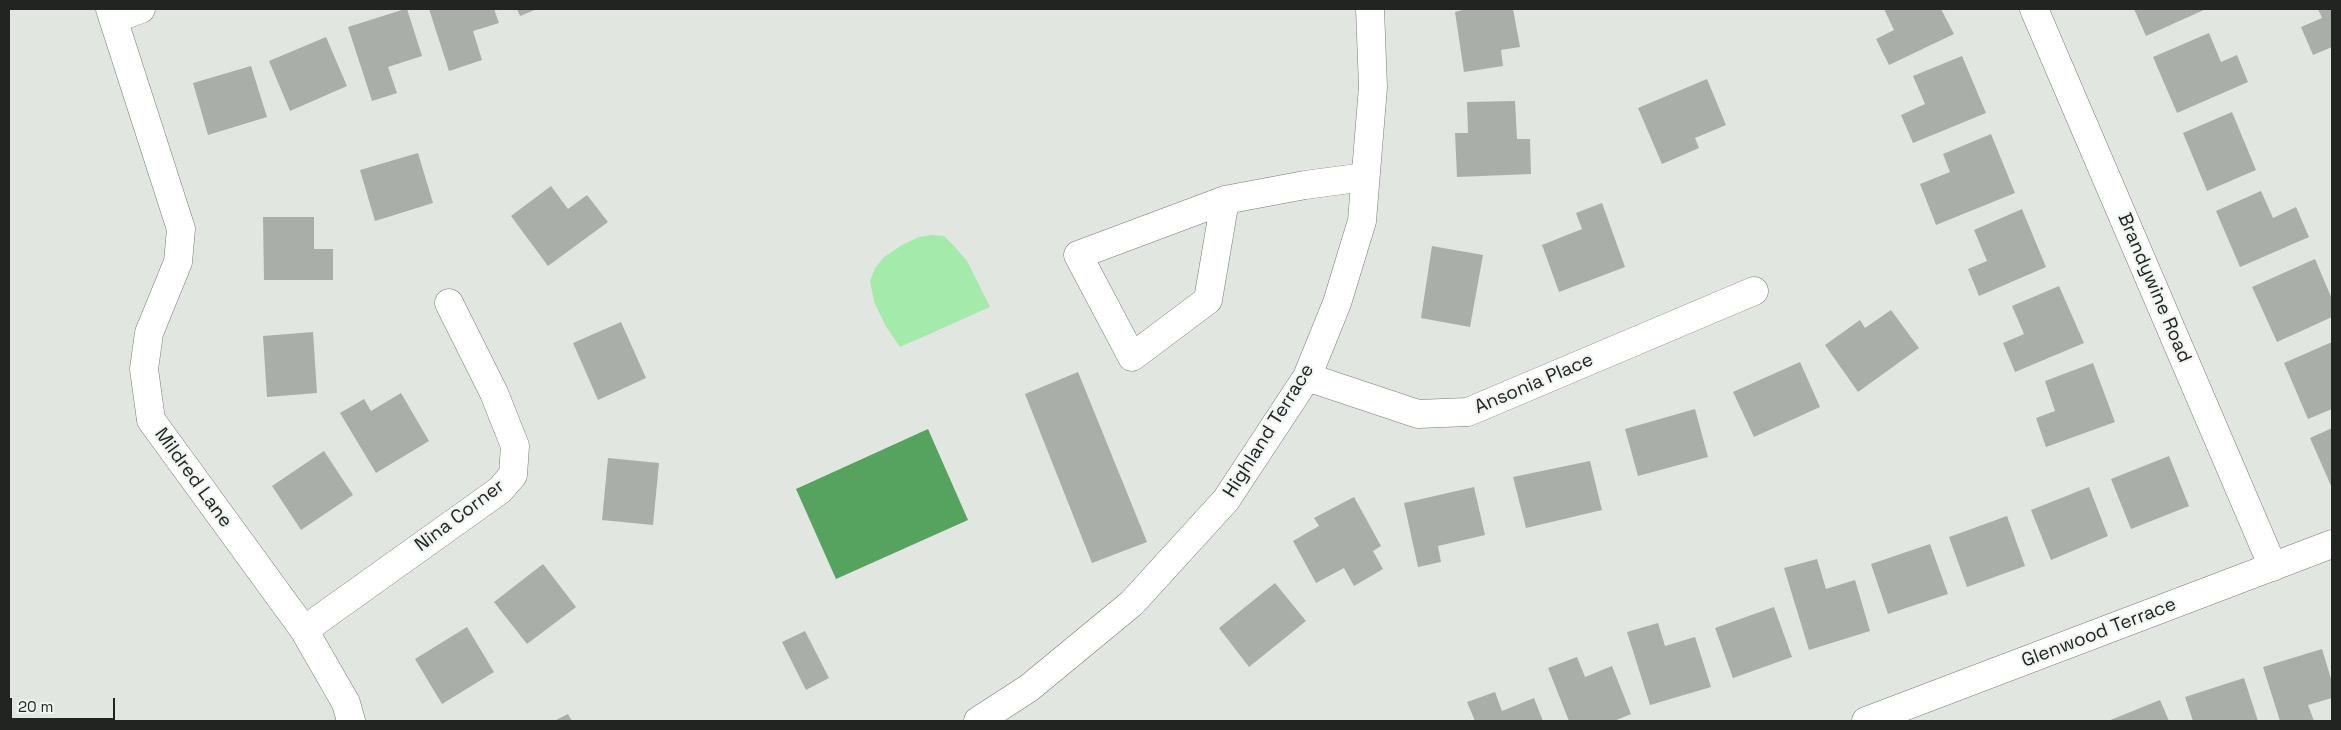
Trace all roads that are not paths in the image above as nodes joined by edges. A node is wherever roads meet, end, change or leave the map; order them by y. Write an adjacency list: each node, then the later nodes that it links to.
1 (141, 9): 4 (street)
2 (1370, 9): 5 (street, Highland Terrace)
3 (2034, 9): 11 (street, Brandywine Road)
4 (112, 14): 12 (street, Mildred Lane)
5 (1365, 177): 6 (street); 9 (street, Highland Terrace)
6 (1225, 200): 6 (street)
7 (1754, 291): 9 (street, Ansonia Place)
8 (449, 303): 12 (street, Nina Corner)
9 (1307, 376): 14 (street, Highland Terrace)
10 (2332, 544): 11 (street, Glenwood Terrace)
11 (2274, 566): 15 (street, Glenwood Terrace)
12 (304, 630): 13 (street, Mildred Lane)
13 (351, 721)
14 (978, 721)
15 (1866, 721)

